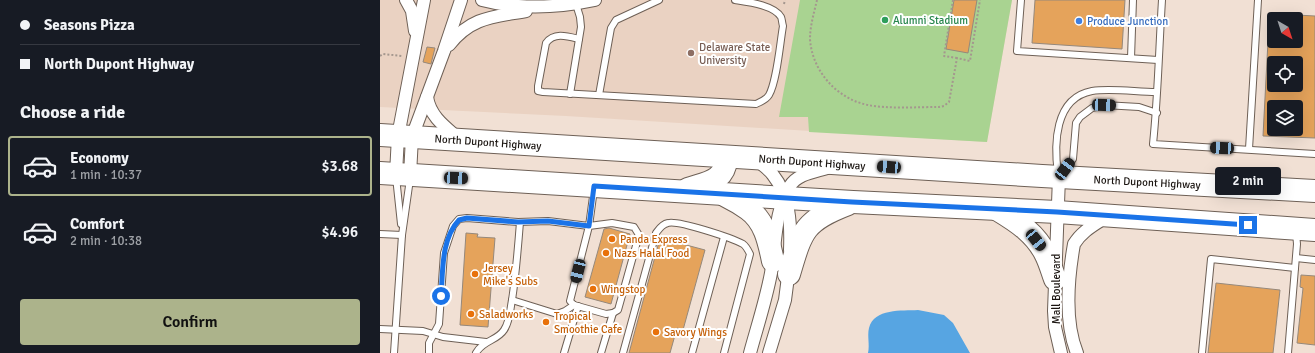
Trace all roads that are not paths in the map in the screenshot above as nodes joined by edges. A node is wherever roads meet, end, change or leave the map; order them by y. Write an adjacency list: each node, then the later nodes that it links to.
1 (406, 0): 14 (street)
2 (424, 0): 14 (street)
3 (461, 0): 16 (street)
4 (596, 0): 12 (street)
5 (659, 0): 21 (lane)
6 (736, 0): 21 (lane)
7 (1021, 0): 17 (lane)
8 (1133, 0): 17 (lane)
9 (1162, 0): 18 (lane)
10 (1258, 0): 26 (lane)
11 (487, 1): 13 (street)
12 (576, 4): 13 (street); 15 (lane)
13 (541, 8): 16 (street)
14 (416, 39): 24 (street)
15 (579, 39): 20 (lane); 20 (lane)
16 (444, 51): 22 (street)
17 (1131, 58): 18 (lane)
18 (1158, 60): 19 (lane)
19 (1156, 92): 23 (lane); 32 (lane)
20 (570, 94): 21 (lane)
21 (599, 95)
22 (427, 97): 24 (street); 25 (street)
23 (1157, 113): 26 (lane); 32 (lane)
24 (397, 136): 25 (highway, North Dupont Highway); 31 (street)
25 (461, 140): 28 (highway, North Dupont Highway)
26 (1249, 149): 27 (lane)
27 (1315, 154)
28 (726, 157): 29 (highway, North Dupont Highway); 35 (highway)
29 (755, 158): 30 (highway, North Dupont Highway); 37 (street)
30 (844, 164): 32 (highway, North Dupont Highway); 37 (street)
31 (395, 174): 33 (highway); 46 (lane); 46 (lane)
32 (1059, 177): 34 (highway, North Dupont Highway); 40 (street, Mall Boulevard)
33 (594, 186): 35 (highway); 43 (lane)
34 (1315, 191)
35 (680, 192): 36 (highway)
36 (724, 194): 37 (highway); 50 (highway)
37 (785, 198): 38 (highway); 50 (street); 50 (street)
38 (852, 202): 39 (highway); 50 (highway)
39 (997, 209): 40 (highway); 52 (highway)
40 (1057, 212): 41 (highway); 52 (street, Mall Boulevard)
41 (1109, 216): 44 (highway); 71 (street, Mall Boulevard)
42 (520, 222): 43 (lane); 53 (lane); 58 (lane)
43 (589, 226): 54 (lane); 55 (lane)
44 (1305, 229): 48 (lane)
45 (380, 234): 46 (lane)
46 (402, 235): 57 (lane)
47 (724, 237): 65 (lane); 66 (lane); 67 (lane)
48 (1296, 258): 49 (lane); 51 (lane)
49 (1315, 260)
50 (781, 268): 68 (street); 69 (street)
51 (1295, 268): 72 (lane); 73 (lane)
52 (1055, 279): 70 (street, Mall Boulevard)
53 (512, 300): 54 (lane); 59 (lane)
54 (576, 306): 55 (lane); 63 (lane)
55 (613, 313): 64 (lane)
56 (380, 329): 57 (lane)
57 (396, 330): 58 (lane); 60 (lane)
58 (433, 334): 59 (lane); 61 (lane)
59 (486, 342): 62 (lane)
60 (394, 353)
61 (428, 353)
62 (476, 353)
63 (564, 353)
64 (601, 353)
65 (622, 353)
66 (692, 353)
67 (724, 353)
68 (750, 353)
69 (769, 353)
70 (1061, 353)
71 (1076, 353)
72 (1202, 353)
73 (1288, 353)

